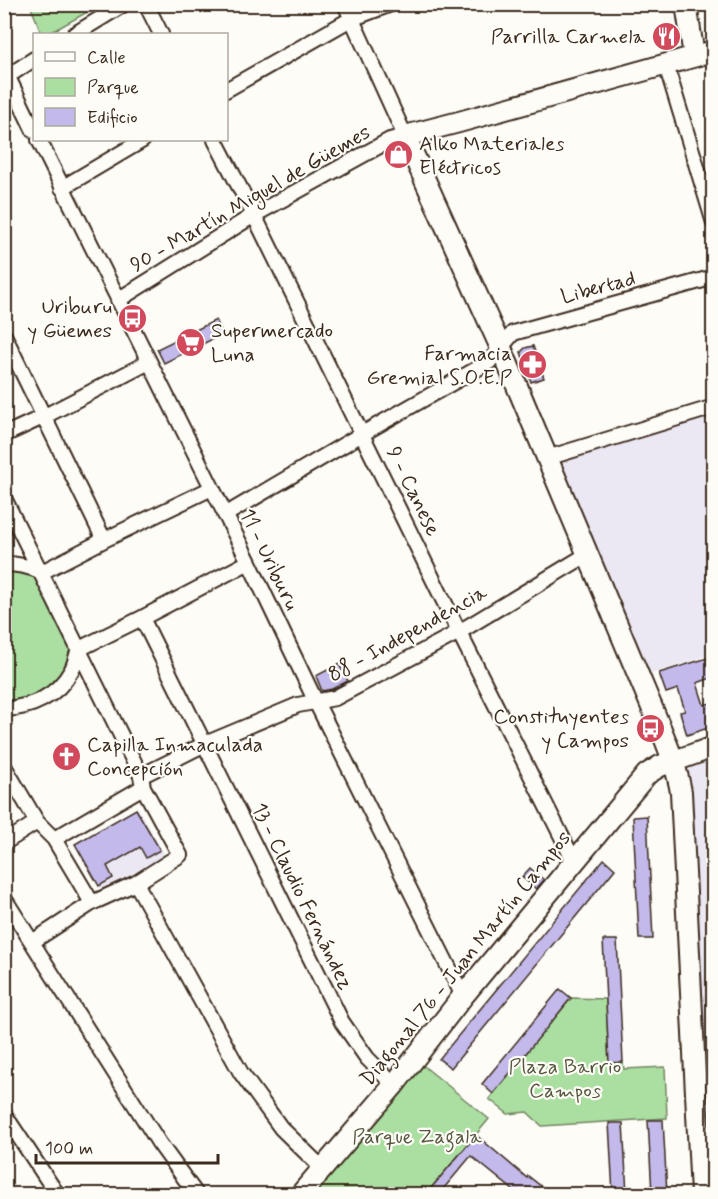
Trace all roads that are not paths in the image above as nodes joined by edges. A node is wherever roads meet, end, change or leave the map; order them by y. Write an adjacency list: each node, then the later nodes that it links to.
1 (124, 4): 7 (street)
2 (146, 4): 8 (street)
3 (345, 4): 6 (street)
4 (391, 4): 6 (street)
5 (686, 4): 10 (main road)
6 (351, 19): 14 (street); 16 (street)
7 (77, 33)
8 (160, 33)
9 (714, 51): 10 (main road)
10 (694, 56): 12 (main road)
11 (33, 59): 13 (street)
12 (666, 65): 16 (main road); 22 (street)
13 (6, 72): 15 (street)
14 (228, 89)
15 (33, 129)
16 (405, 136): 21 (street, 90 - Martín Miguel de Güemes); 26 (main road)
17 (39, 141): 20 (street, 11 - Uriburu)
18 (141, 141): 20 (street)
19 (216, 141): 21 (street, 9 - Canese)
20 (62, 188): 24 (street, 11 - Uriburu)
21 (254, 215): 24 (street, 90 - Martín Miguel de Güemes); 30 (street, 9 - Canese)
22 (714, 224)
23 (714, 277): 26 (street, Libertad)
24 (118, 300): 27 (street, 11 - Uriburu)
25 (4, 335): 29 (street)
26 (501, 348): 30 (street, Libertad); 32 (main road)
27 (149, 362): 29 (street); 33 (street, 11 - Uriburu)
28 (714, 406): 32 (street)
29 (45, 416): 31 (street); 36 (street)
30 (362, 434): 35 (street, Libertad); 42 (street, 9 - Canese)
31 (4, 435)
32 (547, 458): 37 (main road)
33 (212, 488): 35 (street, 11 - Uriburu); 36 (street)
34 (4, 498): 40 (street)
35 (225, 515): 38 (street, 11 - Uriburu)
36 (105, 540): 40 (street)
37 (588, 554): 42 (street, 88 - Independencia); 48 (main road)
38 (249, 562): 41 (street); 44 (street, 11 - Uriburu)
39 (4, 564): 40 (street)
40 (42, 572): 43 (street)
41 (142, 618): 43 (street); 46 (street, 13 - Claudio Fernández)
42 (459, 632): 44 (street, 88 - Independencia); 54 (street, 9 - Canese)
43 (79, 649): 45 (street); 50 (street)
44 (316, 702): 46 (street, 88 - Independencia); 59 (street, 11 - Uriburu)
45 (4, 709)
46 (205, 744): 50 (street, 88 - Independencia); 60 (street, 13 - Claudio Fernández)
47 (714, 747): 48 (main road, Diagonal 76 - Juan Martín Campos)
48 (674, 761): 54 (main road, Diagonal 76 - Juan Martín Campos); 66 (main road)
49 (4, 766): 51 (street)
50 (142, 782): 52 (street, 88 - Independencia); 55 (street)
51 (37, 822): 52 (street); 53 (street)
52 (54, 839): 57 (street)
53 (4, 843)
54 (574, 861): 59 (main road, Diagonal 76 - Juan Martín Campos)
55 (136, 883): 57 (street); 62 (street)
56 (4, 898): 58 (street)
57 (92, 903): 58 (street)
58 (32, 942): 64 (street)
59 (463, 996): 60 (main road, Diagonal 76 - Juan Martín Campos)
60 (394, 1085): 62 (main road, Diagonal 76 - Juan Martín Campos)
61 (4, 1114): 63 (street)
62 (323, 1168): 65 (main road, Diagonal 76 - Juan Martín Campos)
63 (57, 1194)
64 (195, 1194)
65 (301, 1194)
66 (701, 1194)

